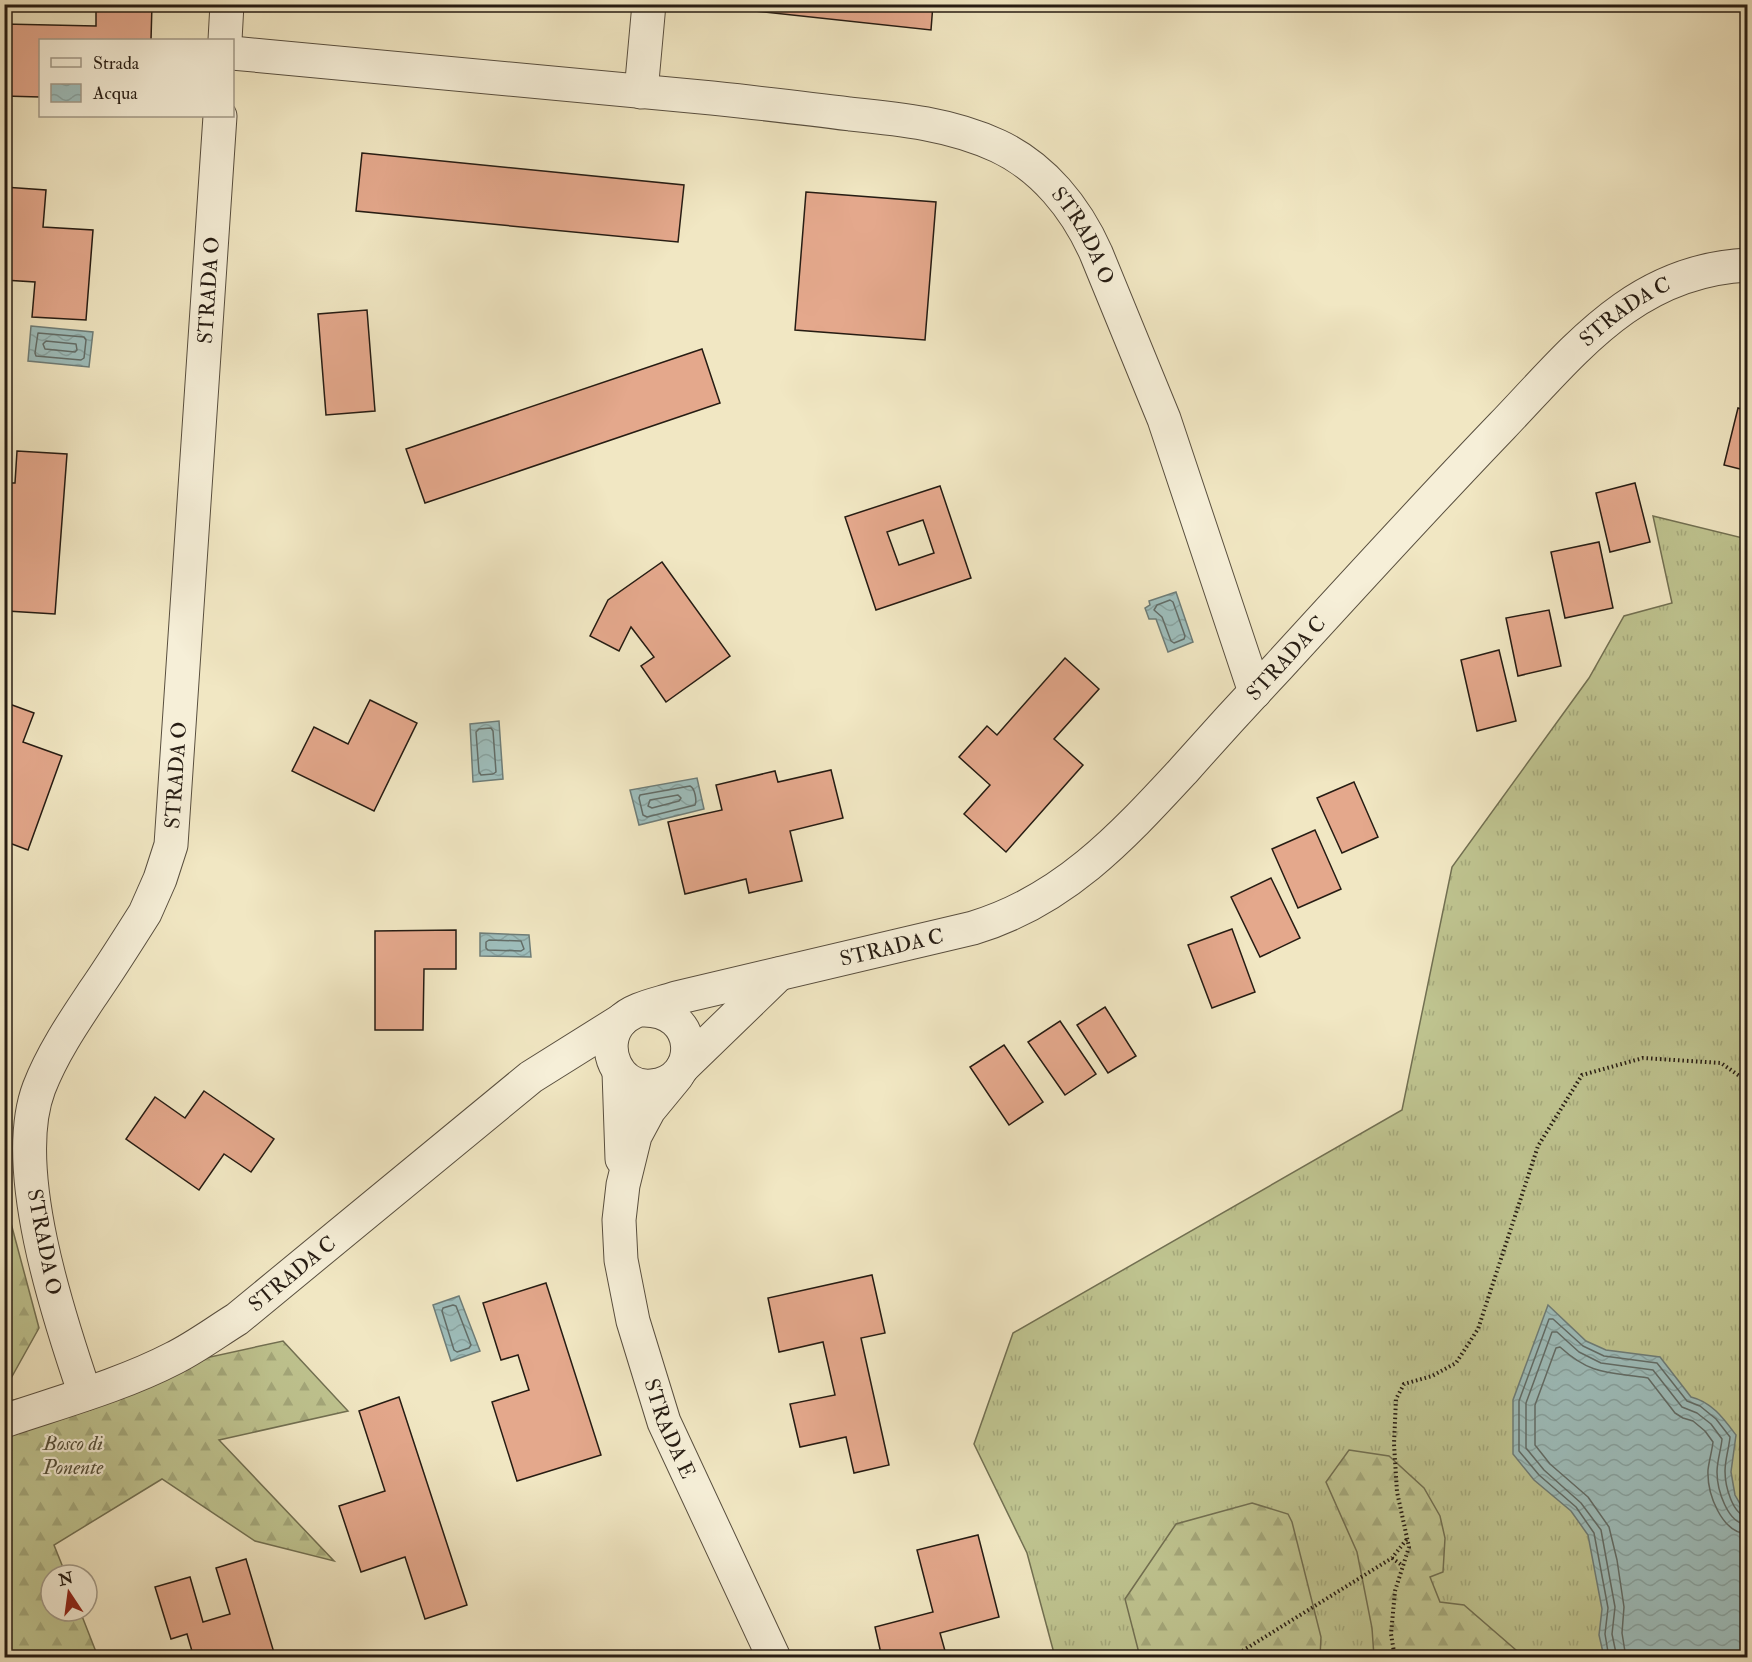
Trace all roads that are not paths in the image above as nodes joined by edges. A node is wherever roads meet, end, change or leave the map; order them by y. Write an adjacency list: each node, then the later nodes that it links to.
1 (227, 4): 3 (street)
2 (649, 4): 5 (street)
3 (225, 39)
4 (234, 53): 5 (street, STRADA O)
5 (641, 92): 8 (street, STRADA O)
6 (220, 117): 15 (street, STRADA O)
7 (1748, 266): 8 (street, STRADA C)
8 (1255, 692): 9 (street, STRADA C)
9 (781, 972): 10 (street, STRADA C); 13 (street)
10 (632, 1015): 11 (street, STRADA C); 12 (street); 13 (street)
11 (545, 1066): 12 (street, STRADA C); 15 (street, STRADA C)
12 (616, 1068): 13 (street); 14 (street, STRADA E)
13 (680, 1071): 14 (street, STRADA E)
14 (623, 1185): 17 (street, STRADA E)
15 (84, 1394): 16 (street, STRADA C)
16 (4, 1421)
17 (774, 1658)

